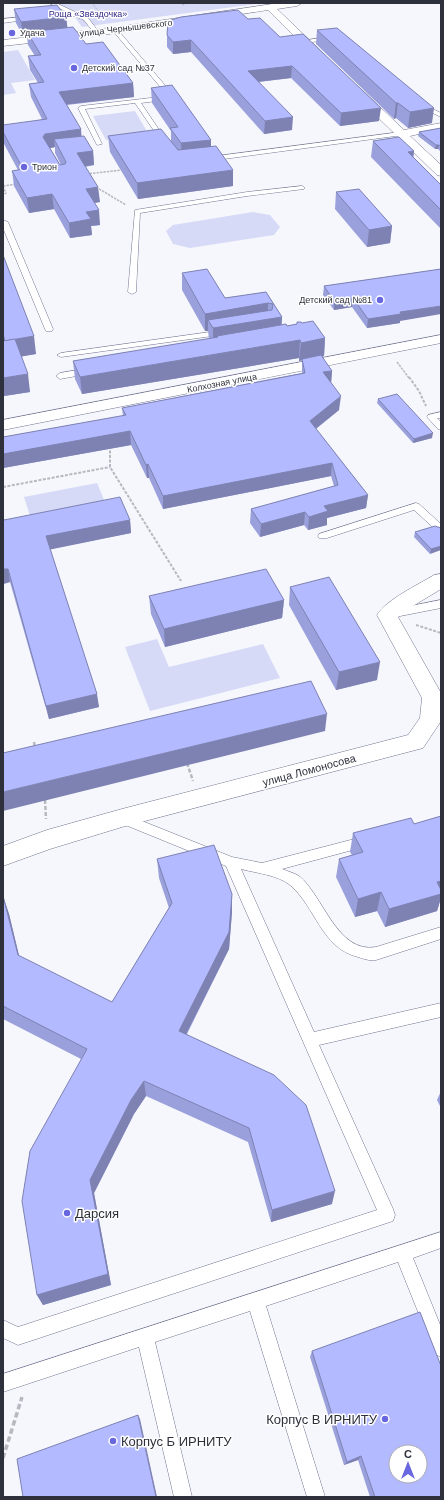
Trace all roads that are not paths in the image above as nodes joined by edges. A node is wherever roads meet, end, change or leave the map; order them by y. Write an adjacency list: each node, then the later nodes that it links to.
1 (52, 3): 4 (lane)
2 (297, 3): 3 (street, улица Чернышевского)
3 (270, 8): 6 (street, улица Чернышевского); 9 (street)
4 (75, 14): 5 (lane); 7 (lane)
5 (3, 21)
6 (115, 30): 7 (street, улица Чернышевского); 14 (lane)
7 (96, 32): 10 (street, улица Чернышевского)
8 (337, 38): 9 (lane)
9 (305, 41): 11 (street)
10 (3, 43)
11 (328, 63)
12 (350, 85): 17 (street)
13 (413, 99): 15 (lane)
14 (137, 101): 18 (lane); 20 (lane)
15 (441, 115)
16 (441, 126): 17 (street)
17 (402, 134): 22 (lane); 23 (street)
18 (162, 138): 19 (lane); 21 (lane)
19 (154, 139)
20 (107, 143)
21 (170, 151)
22 (201, 160)
23 (441, 172)
24 (302, 188): 26 (lane)
25 (4, 222): 27 (lane)
26 (132, 292)
27 (49, 329)
28 (231, 330): 30 (lane)
29 (441, 338): 34 (street, Колхозная улица)
30 (61, 355)
31 (99, 369): 32 (lane)
32 (60, 376)
33 (441, 415): 35 (lane)
34 (3, 425)
35 (441, 427)
36 (441, 529): 37 (lane)
37 (323, 536)
38 (441, 580): 40 (street)
39 (441, 604): 40 (lane)
40 (387, 615): 41 (street, улица Ломоносова)
41 (122, 818): 43 (street, улица Ломоносова); 44 (lane)
42 (382, 837): 45 (lane)
43 (3, 856)
44 (231, 862): 45 (lane); 50 (lane)
45 (263, 868): 47 (lane)
46 (441, 933): 47 (lane)
47 (422, 939): 48 (lane)
48 (441, 940)
49 (441, 1010): 50 (lane)
50 (310, 1040): 54 (lane)
51 (441, 1240): 52 (lane)
52 (402, 1252): 53 (lane); 56 (lane)
53 (256, 1301): 55 (lane); 59 (lane)
54 (3, 1329)
55 (145, 1337): 57 (lane); 58 (lane)
56 (441, 1348)
57 (3, 1383)
58 (183, 1497)
59 (316, 1497)

